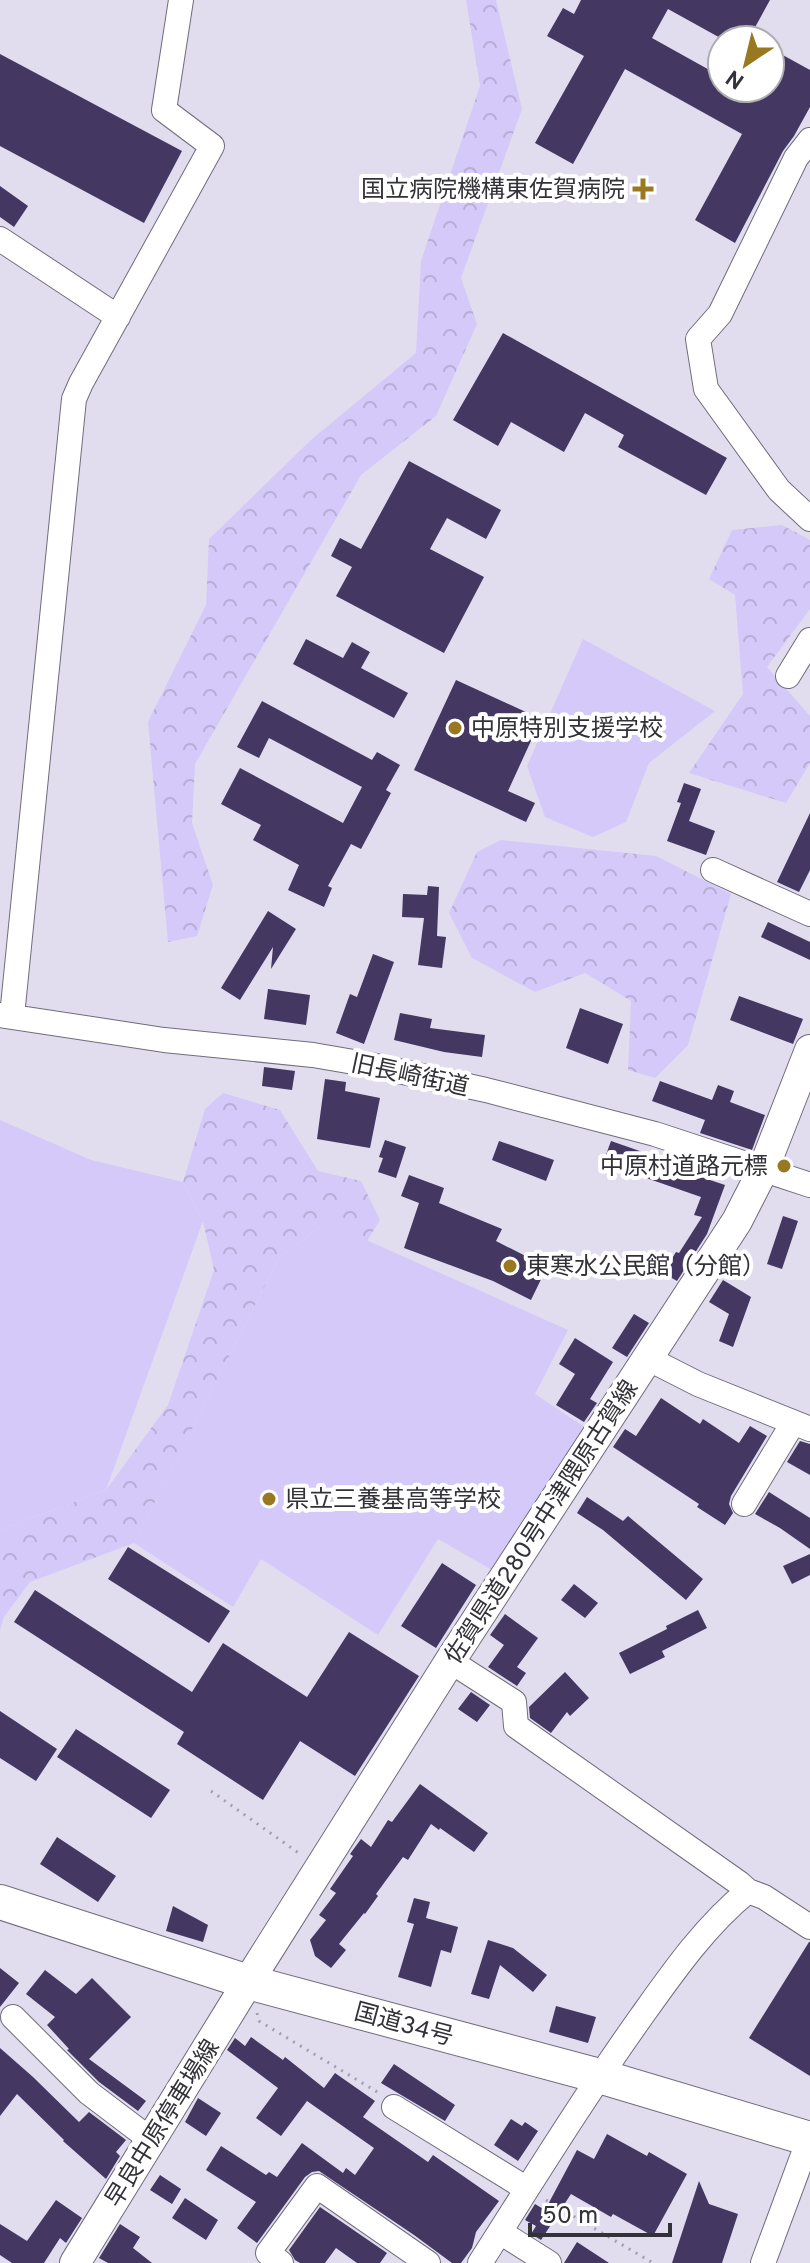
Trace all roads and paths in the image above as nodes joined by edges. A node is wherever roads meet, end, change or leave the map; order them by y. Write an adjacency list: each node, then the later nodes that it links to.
1 (181, 0): 4 (street)
2 (810, 140): 5 (street)
3 (0, 239): 4 (street)
4 (118, 317): 10 (street)
5 (810, 519)
6 (810, 640): 7 (street)
7 (788, 676)
8 (713, 870): 9 (street)
9 (809, 912)
10 (6, 1015): 12 (street, 旧長崎街道)
11 (810, 1050): 12 (main road, 佐賀県道280号中津隈原古賀線)
12 (763, 1170): 13 (street, 旧長崎街道); 14 (main road, 佐賀県道280号中津隈原古賀線)
13 (810, 1185)
14 (647, 1358): 15 (street); 17 (main road, 佐賀県道280号中津隈原古賀線)
15 (802, 1426): 16 (street)
16 (744, 1504)
17 (450, 1661): 19 (main road, 佐賀県道280号中津隈原古賀線); 20 (street)
18 (211, 1791): 19 (path)
19 (320, 1868): 23 (main road, 佐賀県道280号中津隈原古賀線)
20 (748, 1891): 22 (street); 25 (street)
21 (0, 1902): 23 (highway, 国道34号)
22 (810, 1927)
23 (248, 1982): 25 (highway, 国道34号); 26 (path); 28 (main road, 早良中原停車場線)
24 (13, 2017): 28 (street)
25 (599, 2076): 27 (highway, 国道34号); 29 (street)
26 (394, 2107): 29 (street)
27 (809, 2139): 37 (street)
28 (151, 2140): 31 (main road, 早良中原停車場線)
29 (527, 2189): 30 (street); 36 (path)
30 (500, 2232): 34 (street); 35 (street)
31 (75, 2263)
32 (281, 2263): 33 (street)
33 (428, 2263)
34 (480, 2263)
35 (549, 2263)
36 (653, 2263)
37 (763, 2263)

